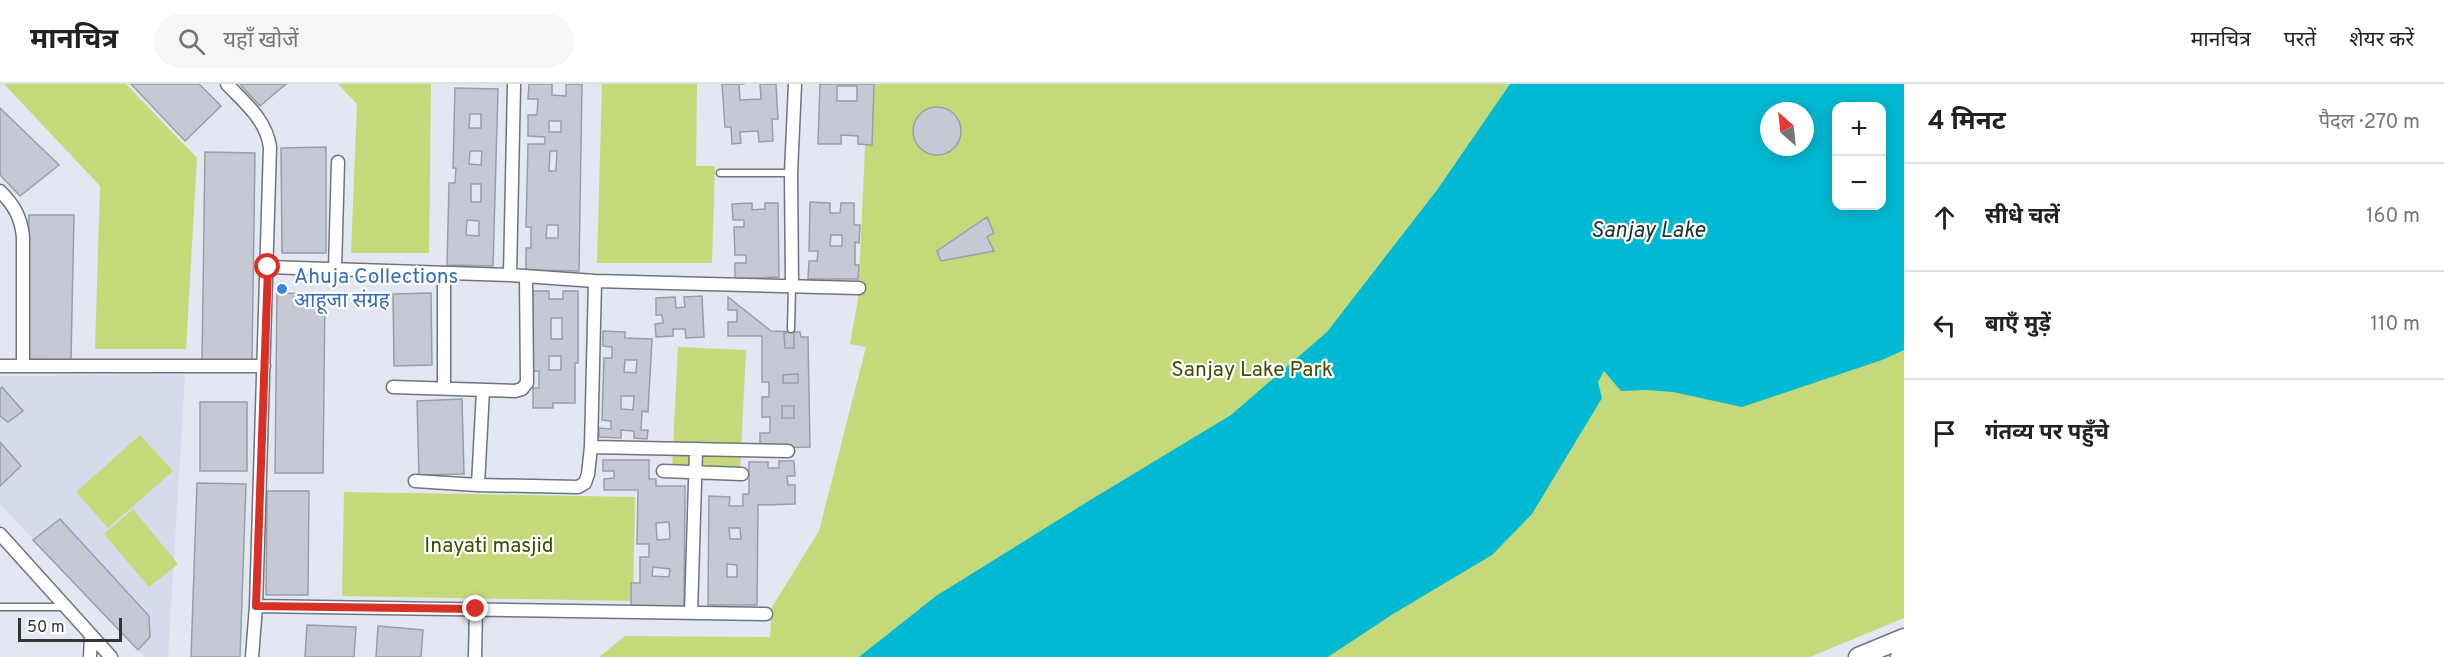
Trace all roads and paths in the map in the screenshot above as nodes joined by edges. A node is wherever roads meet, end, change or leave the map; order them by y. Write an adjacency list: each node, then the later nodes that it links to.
1 (227, 84): 8 (street)
2 (514, 84): 11 (street)
3 (795, 84): 6 (street)
4 (338, 162): 9 (street)
5 (720, 173): 6 (lane)
6 (790, 173): 14 (street)
7 (0, 191): 18 (street)
8 (268, 267): 9 (street); 19 (street)
9 (336, 269): 10 (street)
10 (444, 273): 11 (street); 21 (street)
11 (510, 275): 12 (street)
12 (526, 276): 13 (street); 22 (street)
13 (595, 281): 14 (street); 23 (street)
14 (792, 285): 15 (street); 16 (lane)
15 (859, 288)
16 (791, 329)
17 (0, 366): 18 (street)
18 (23, 366): 19 (street)
19 (264, 366): 32 (street)
20 (393, 387): 21 (street)
21 (444, 388): 22 (street)
22 (483, 390): 30 (street)
23 (591, 447): 24 (street); 30 (street)
24 (696, 449): 25 (street); 27 (street)
25 (788, 451)
26 (663, 471): 27 (street)
27 (696, 473): 28 (street); 36 (street)
28 (741, 474)
29 (415, 481): 30 (street)
30 (478, 485)
31 (0, 534): 34 (street)
32 (256, 606): 35 (street); 42 (street)
33 (0, 607): 34 (lane)
34 (67, 607): 38 (street)
35 (476, 609): 36 (street); 43 (street)
36 (691, 613): 37 (street)
37 (766, 614)
38 (91, 636): 40 (street); 41 (street)
39 (1904, 638): 44 (main road)
40 (90, 657)
41 (111, 657)
42 (252, 657)
43 (475, 657)
44 (1858, 657)

